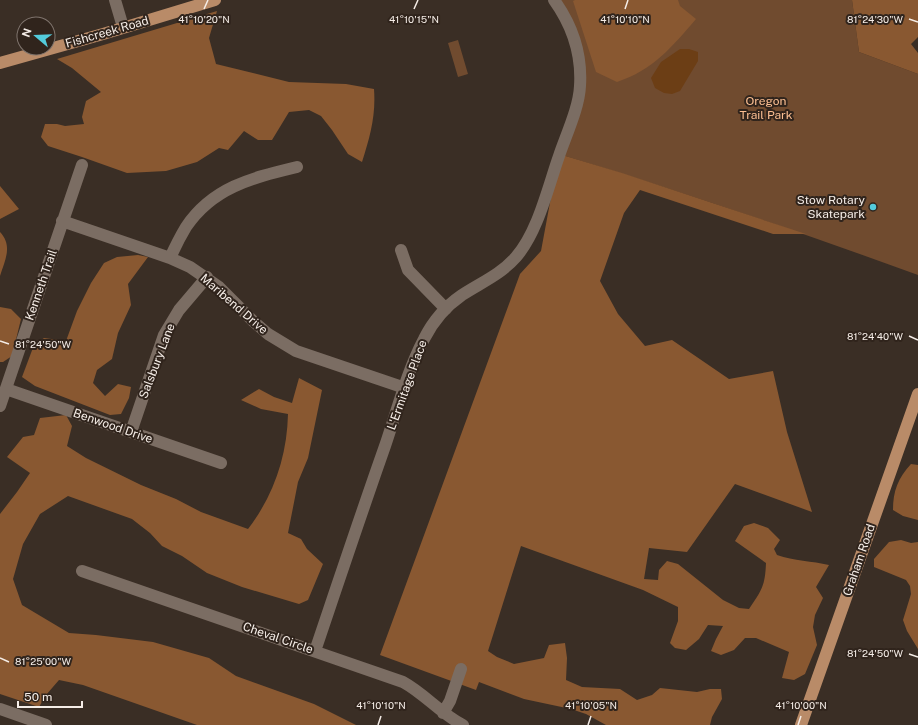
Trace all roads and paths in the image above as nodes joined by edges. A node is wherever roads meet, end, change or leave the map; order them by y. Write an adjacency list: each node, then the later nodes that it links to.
1 (115, 0): 4 (street)
2 (215, 0): 4 (main road, Fishcreek Road)
3 (554, 0): 12 (street, L'Ermitage Place)
4 (123, 27): 5 (main road, Fishcreek Road)
5 (0, 63)
6 (82, 165): 8 (street, Kenneth Trail)
7 (296, 167): 10 (street)
8 (62, 221): 10 (street, Maribend Drive); 14 (street, Kenneth Trail)
9 (402, 250): 12 (street)
10 (170, 258): 11 (street, Maribend Drive)
11 (207, 277): 13 (street, Maribend Drive); 17 (street, Salsbury Lane)
12 (446, 309): 13 (street, L'Ermitage Place)
13 (405, 388): 20 (street, L'Ermitage Place)
14 (6, 389): 16 (street, Kenneth Trail); 17 (street, Benwood Drive)
15 (918, 394): 26 (main road, Graham Road)
16 (0, 406)
17 (131, 432): 18 (street, Benwood Drive)
18 (221, 463)
19 (82, 571): 20 (street, Cheval Circle)
20 (315, 651): 23 (street, Cheval Circle)
21 (462, 669): 23 (street)
22 (0, 709): 24 (street)
23 (443, 713): 25 (street, Cheval Circle)
24 (46, 725)
25 (463, 725)
26 (801, 725)

